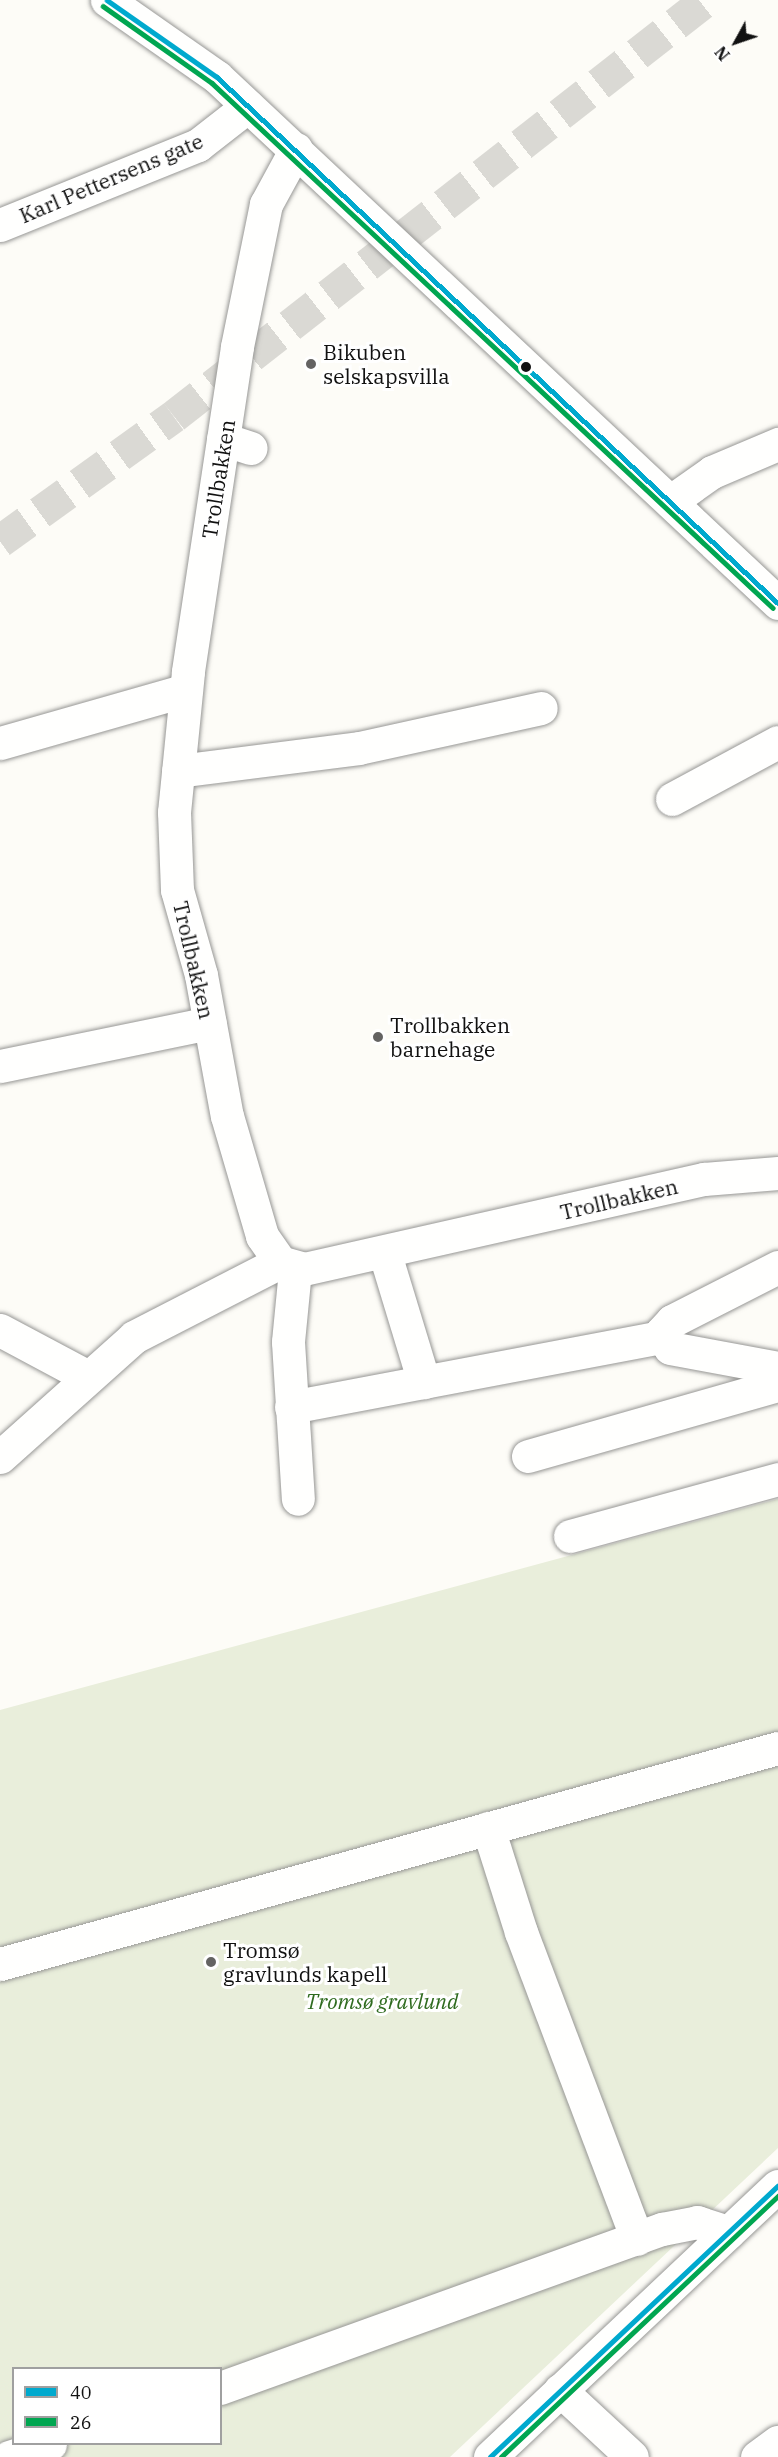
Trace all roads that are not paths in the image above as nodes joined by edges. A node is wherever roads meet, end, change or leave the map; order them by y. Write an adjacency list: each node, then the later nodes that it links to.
1 (107, 0): 2 (street)
2 (248, 106): 3 (street); 4 (street, Karl Pettersens gate)
3 (296, 149): 6 (street); 8 (street, Trollbakken)
4 (0, 225)
5 (778, 444): 6 (street)
6 (671, 501): 7 (street)
7 (778, 603)
8 (186, 690): 11 (street); 12 (street, Trollbakken)
9 (541, 708): 12 (street)
10 (778, 742): 13 (street)
11 (0, 743)
12 (178, 771): 14 (street, Trollbakken)
13 (672, 799)
14 (210, 1023): 15 (street); 18 (street, Trollbakken)
15 (0, 1066)
16 (778, 1173): 17 (street, Trollbakken)
17 (386, 1254): 18 (street, Trollbakken); 24 (street)
18 (287, 1266): 23 (street); 26 (street)
19 (778, 1267): 21 (street)
20 (0, 1330): 23 (street)
21 (662, 1337): 22 (street); 24 (street)
22 (778, 1368)
23 (86, 1376): 28 (street)
24 (424, 1382): 26 (street)
25 (778, 1385): 27 (street)
26 (291, 1407): 30 (street)
27 (528, 1456)
28 (0, 1457)
29 (778, 1479): 31 (street)
30 (298, 1499)
31 (570, 1536)
32 (778, 1748): 33 (street)
33 (488, 1828): 34 (street); 37 (street)
34 (0, 1964)
35 (778, 2186): 36 (street)
36 (728, 2232): 37 (street); 39 (street)
37 (637, 2239): 38 (street)
38 (222, 2387)
39 (561, 2390): 43 (street); 44 (street)
40 (778, 2442): 45 (street)
41 (47, 2445): 42 (street)
42 (9, 2457)
43 (490, 2457)
44 (632, 2457)
45 (757, 2457)

